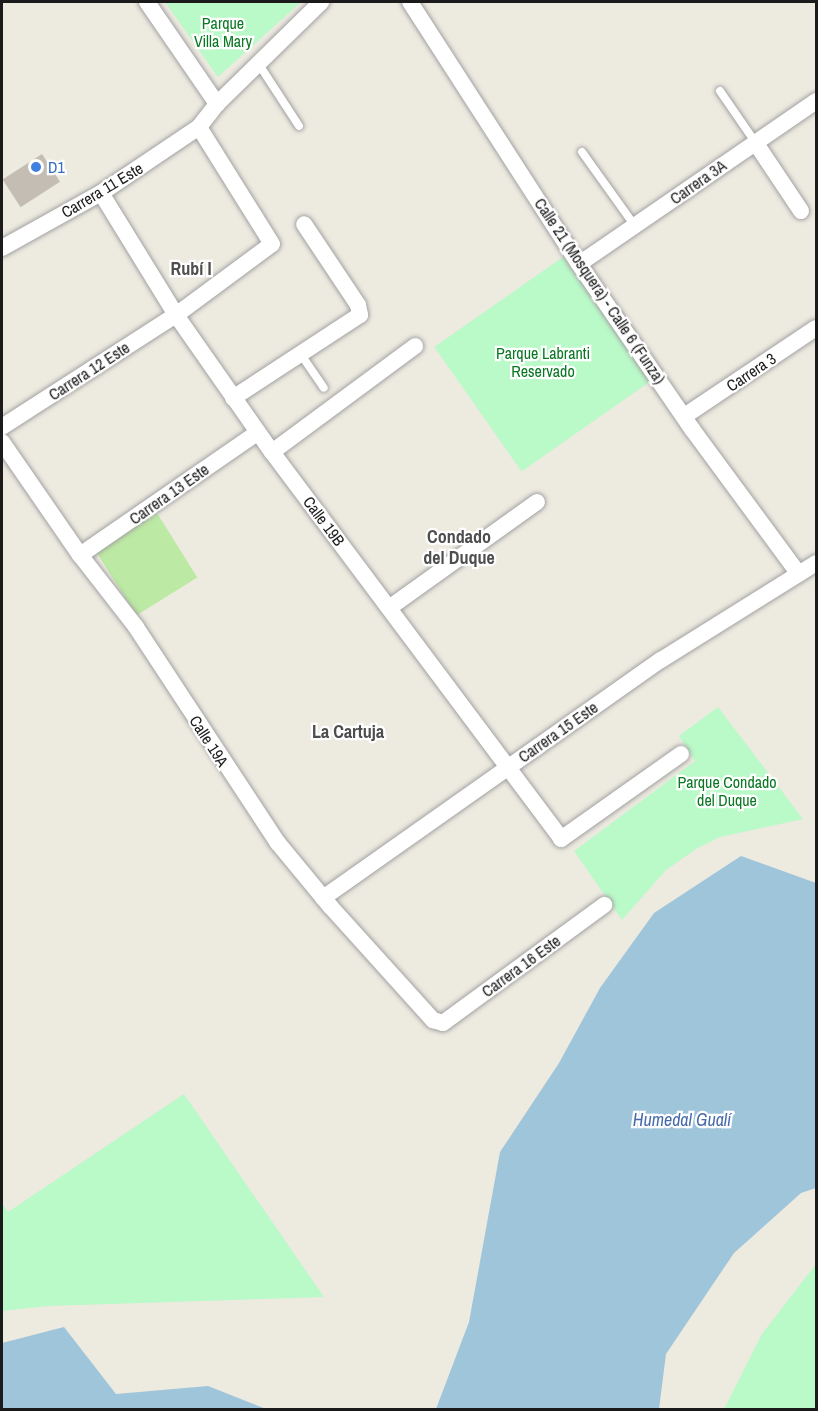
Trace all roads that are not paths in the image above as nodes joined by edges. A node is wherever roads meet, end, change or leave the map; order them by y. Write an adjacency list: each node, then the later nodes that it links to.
1 (147, 2): 7 (street)
2 (321, 2): 4 (street, Carrera 11 Este)
3 (410, 2): 17 (street, Calle 21 (Mosquera) - Calle 6 (Funza))
4 (258, 63): 7 (street, Carrera 11 Este); 8 (lane)
5 (720, 90): 10 (lane)
6 (816, 101): 10 (street, Carrera 3A)
7 (217, 104): 9 (street, Carrera 11 Este)
8 (298, 126)
9 (199, 127): 12 (street, Carrera 11 Este); 18 (street, Carrera 12 Este)
10 (755, 142): 13 (street); 15 (street, Carrera 3A)
11 (582, 152): 15 (lane)
12 (101, 193): 16 (street, Carrera 11 Este); 18 (street, Calle 19B)
13 (801, 212)
14 (304, 224): 21 (street)
15 (634, 226): 17 (street, Carrera 3A)
16 (4, 243)
17 (579, 264): 25 (street, Calle 21 (Mosquera) - Calle 6 (Funza))
18 (176, 315): 23 (street, Calle 19B); 24 (street, Carrera 12 Este)
19 (816, 328): 25 (street, Carrera 3)
20 (415, 346): 28 (street)
21 (300, 353): 22 (lane); 23 (street)
22 (324, 388)
23 (233, 398): 26 (street, Calle 19B)
24 (2, 426)
25 (688, 426): 32 (street, Calle 21 (Mosquera) - Calle 6 (Funza))
26 (258, 432): 28 (street, Calle 19B); 30 (street, Carrera 13 Este)
27 (2, 442): 30 (street, Calle 19A)
28 (272, 452): 33 (street, Calle 19B)
29 (537, 502): 33 (street)
30 (80, 555): 36 (street, Calle 19A)
31 (816, 563): 32 (street, Carrera 15 Este)
32 (799, 574): 35 (street, Carrera 15 Este)
33 (389, 608): 35 (street, Calle 19B)
34 (681, 754): 35 (street, Calle 19B)
35 (510, 766): 36 (street, Carrera 15 Este)
36 (323, 898): 38 (street, Calle 19A)
37 (604, 905): 38 (street, Carrera 16 Este)
38 (438, 1023)

